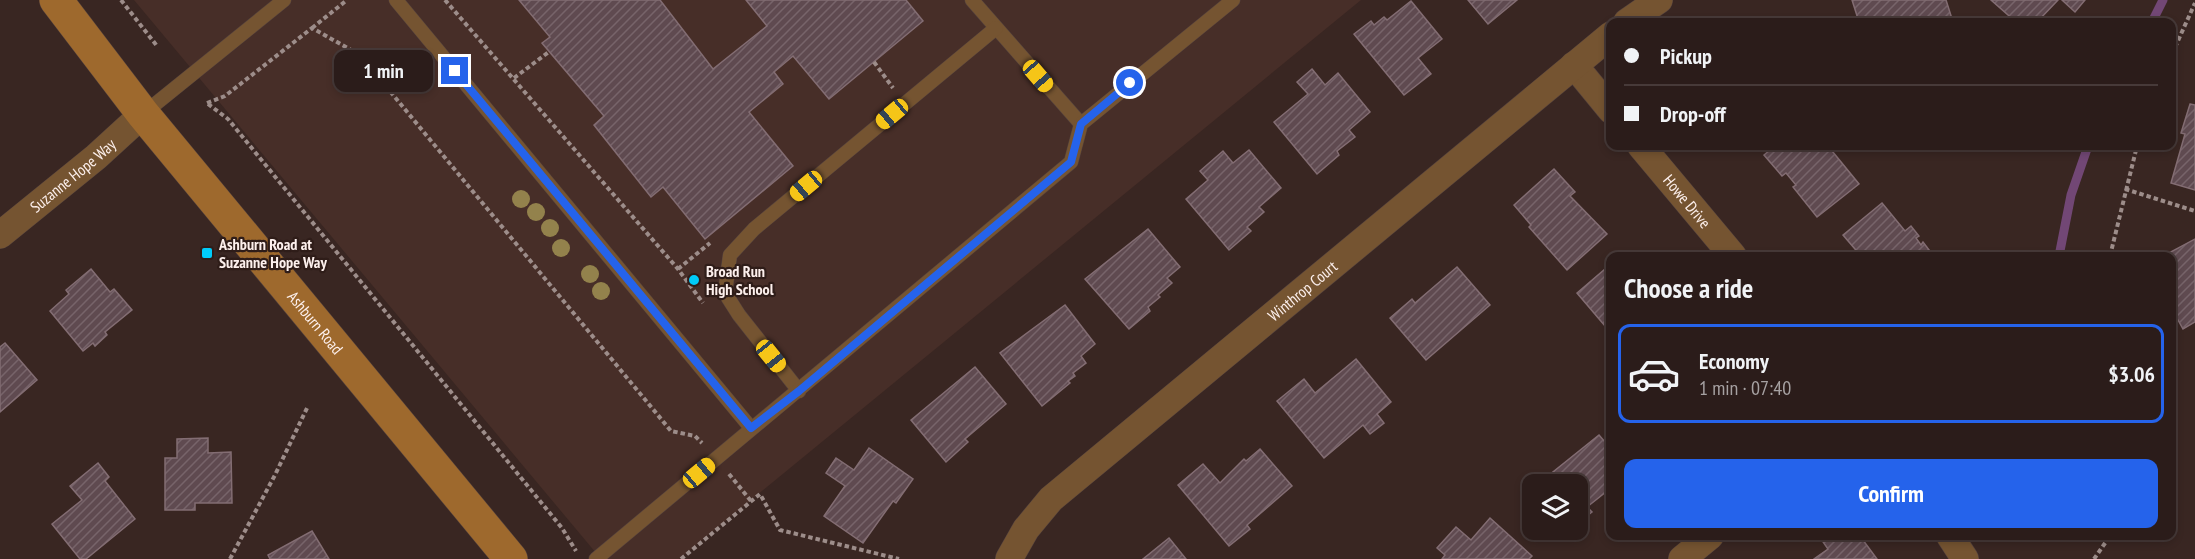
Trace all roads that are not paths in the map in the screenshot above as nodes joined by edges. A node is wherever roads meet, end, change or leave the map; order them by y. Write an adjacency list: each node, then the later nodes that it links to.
1 (56, 0): 12 (main road, Ashburn Road)
2 (284, 0): 12 (lane)
3 (396, 0): 18 (lane)
4 (972, 0): 8 (lane)
5 (1233, 0): 13 (lane)
6 (1659, 0): 7 (street)
7 (1633, 18)
8 (996, 28): 13 (lane); 17 (lane)
9 (1606, 39): 10 (street, Winthrop Court)
10 (1574, 65): 11 (street); 23 (street, Winthrop Court)
11 (1606, 104)
12 (143, 114): 15 (street, Suzanne Hope Way); 21 (main road, Ashburn Road)
13 (1081, 124): 17 (lane)
14 (1644, 150): 16 (street, Howe Drive)
15 (0, 235)
16 (1730, 252)
17 (799, 391): 18 (lane)
18 (751, 428): 22 (lane)
19 (1705, 540): 24 (street)
20 (1953, 540): 25 (street)
21 (512, 559)
22 (596, 559)
23 (1009, 559)
24 (1682, 559)
25 (1965, 559)

